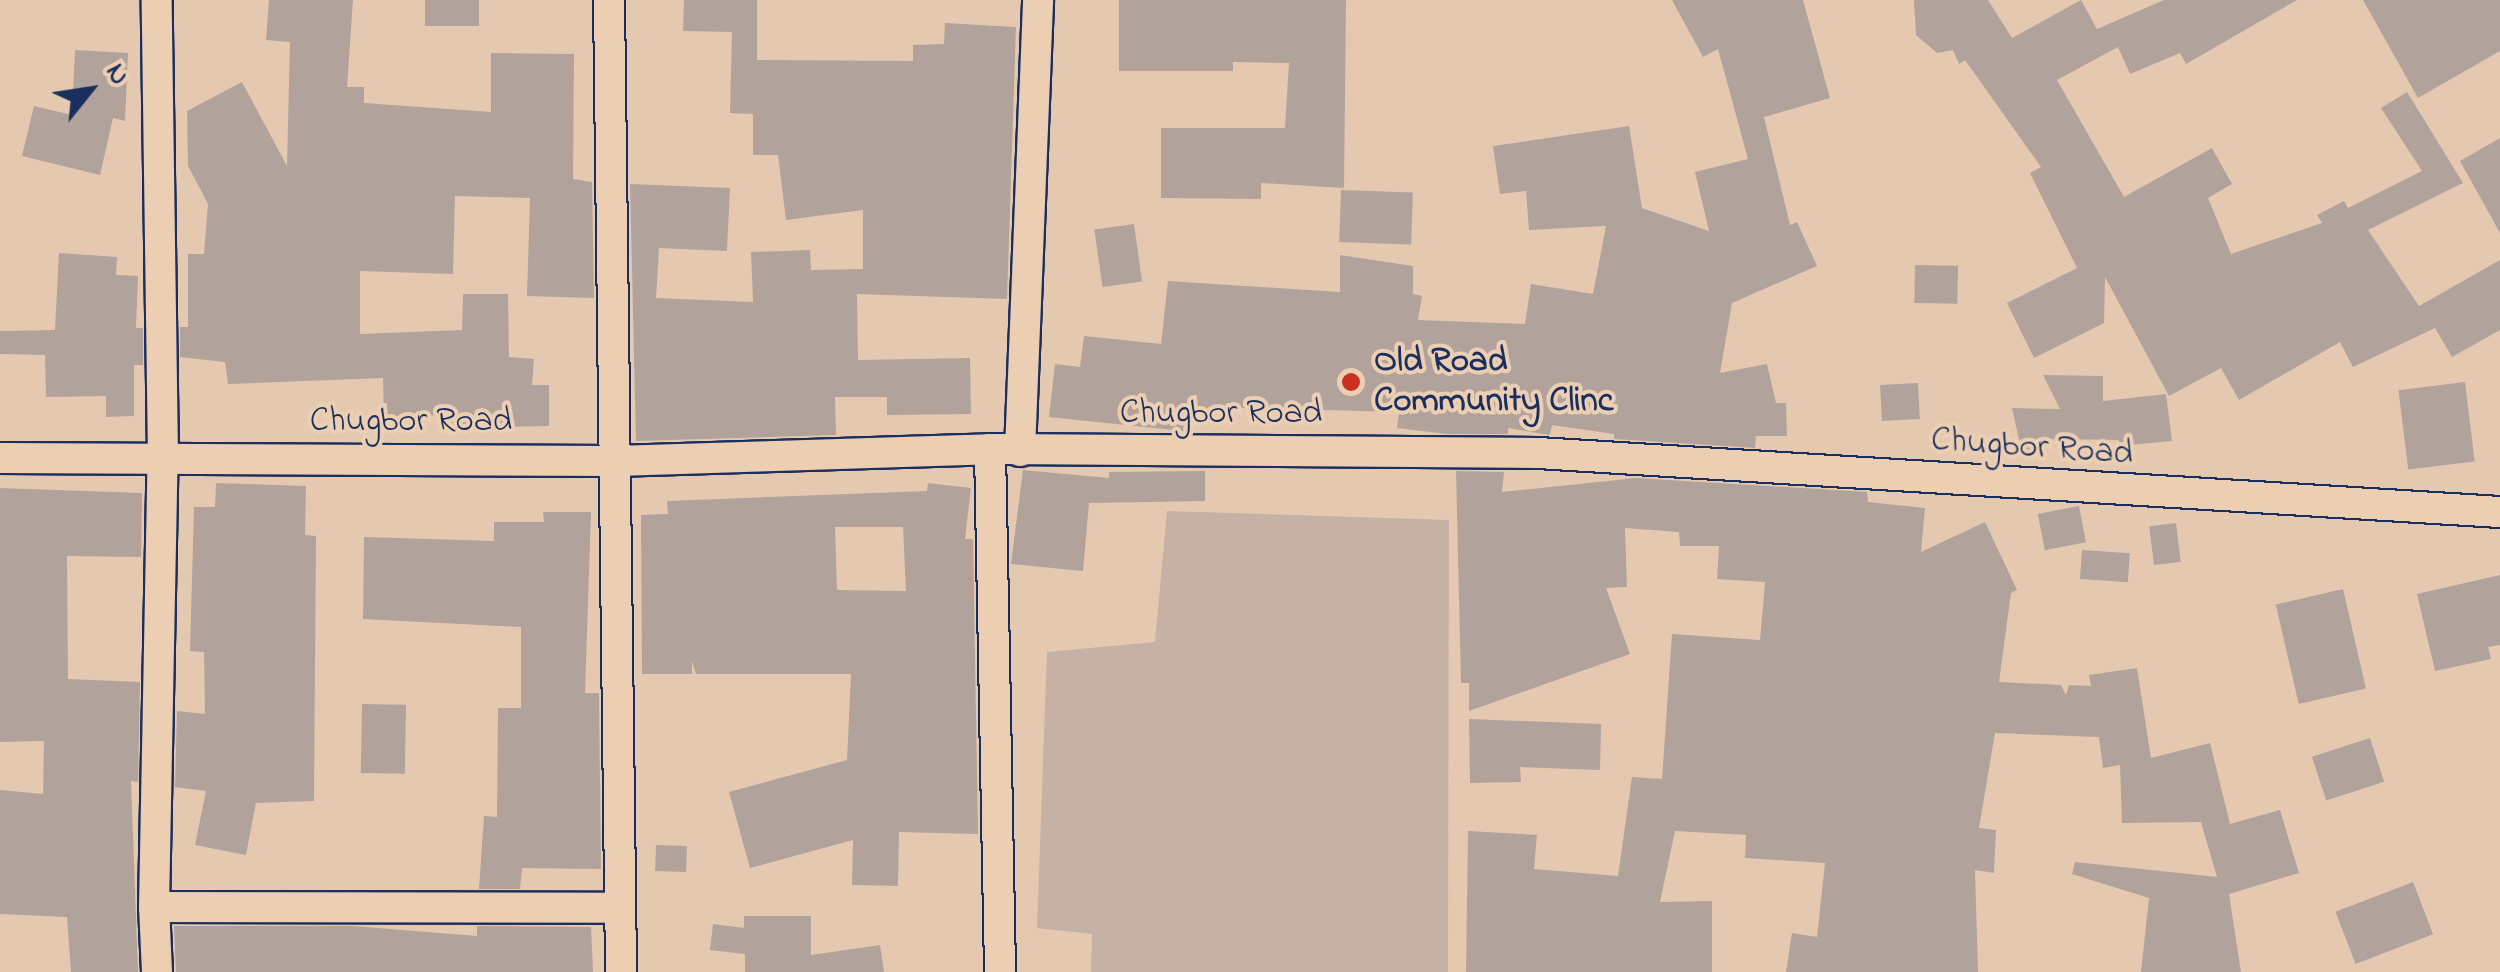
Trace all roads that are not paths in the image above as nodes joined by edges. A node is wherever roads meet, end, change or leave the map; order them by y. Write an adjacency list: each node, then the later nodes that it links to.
1 (157, 0): 6 (street)
2 (609, 0): 7 (street)
3 (1038, 0): 4 (street)
4 (1005, 450): 7 (street, Chugbor Road); 8 (street, Chugbor Road); 13 (street)
5 (0, 458): 6 (street, Chugbor Road)
6 (163, 458): 7 (street, Chugbor Road); 9 (street)
7 (616, 461): 10 (street)
8 (2500, 512)
9 (154, 907): 10 (street); 11 (street)
10 (618, 908): 12 (street)
11 (157, 972)
12 (620, 972)
13 (1000, 972)

